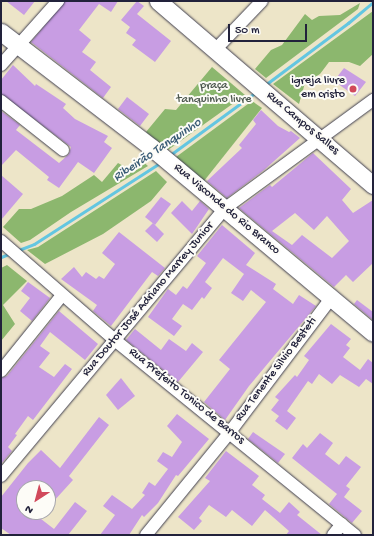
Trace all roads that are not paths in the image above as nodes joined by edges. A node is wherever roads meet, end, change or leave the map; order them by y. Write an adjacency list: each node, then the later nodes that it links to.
1 (58, 1): 5 (street)
2 (158, 1): 6 (street, Rua Campos Salles)
3 (262, 1): 6 (street)
4 (1, 32): 5 (street, Rua Visconde do Rio Branco)
5 (17, 45): 7 (street); 13 (street, Rua Visconde do Rio Branco)
6 (214, 51): 10 (street, Rua Campos Salles)
7 (1, 65)
8 (373, 100): 10 (street, Rua Doutor José Adriano Marrey Junior)
9 (1, 101): 11 (street)
10 (320, 139): 12 (street, Rua Campos Salles); 13 (street, Rua Doutor José Adriano Marrey Junior)
11 (63, 150)
12 (373, 185)
13 (224, 209): 16 (street, Rua Visconde do Rio Branco); 18 (street, Rua Doutor José Adriano Marrey Junior)
14 (1, 241): 15 (street, Rua Prefeito Tonico de Barros)
15 (62, 296): 18 (street, Rua Prefeito Tonico de Barros); 19 (street)
16 (332, 297): 17 (street, Rua Visconde do Rio Branco); 20 (street, Rua Tenente Silvio Besteti)
17 (373, 333)
18 (116, 341): 20 (street, Rua Prefeito Tonico de Barros); 21 (street, Rua Doutor José Adriano Marrey Junior)
19 (1, 371)
20 (230, 432): 22 (street, Rua Prefeito Tonico de Barros); 23 (street, Rua Tenente Silvio Besteti)
21 (1, 476)
22 (342, 524): 24 (street); 25 (street, Rua Prefeito Tonico de Barros)
23 (146, 535)
24 (332, 535)
25 (355, 535)

